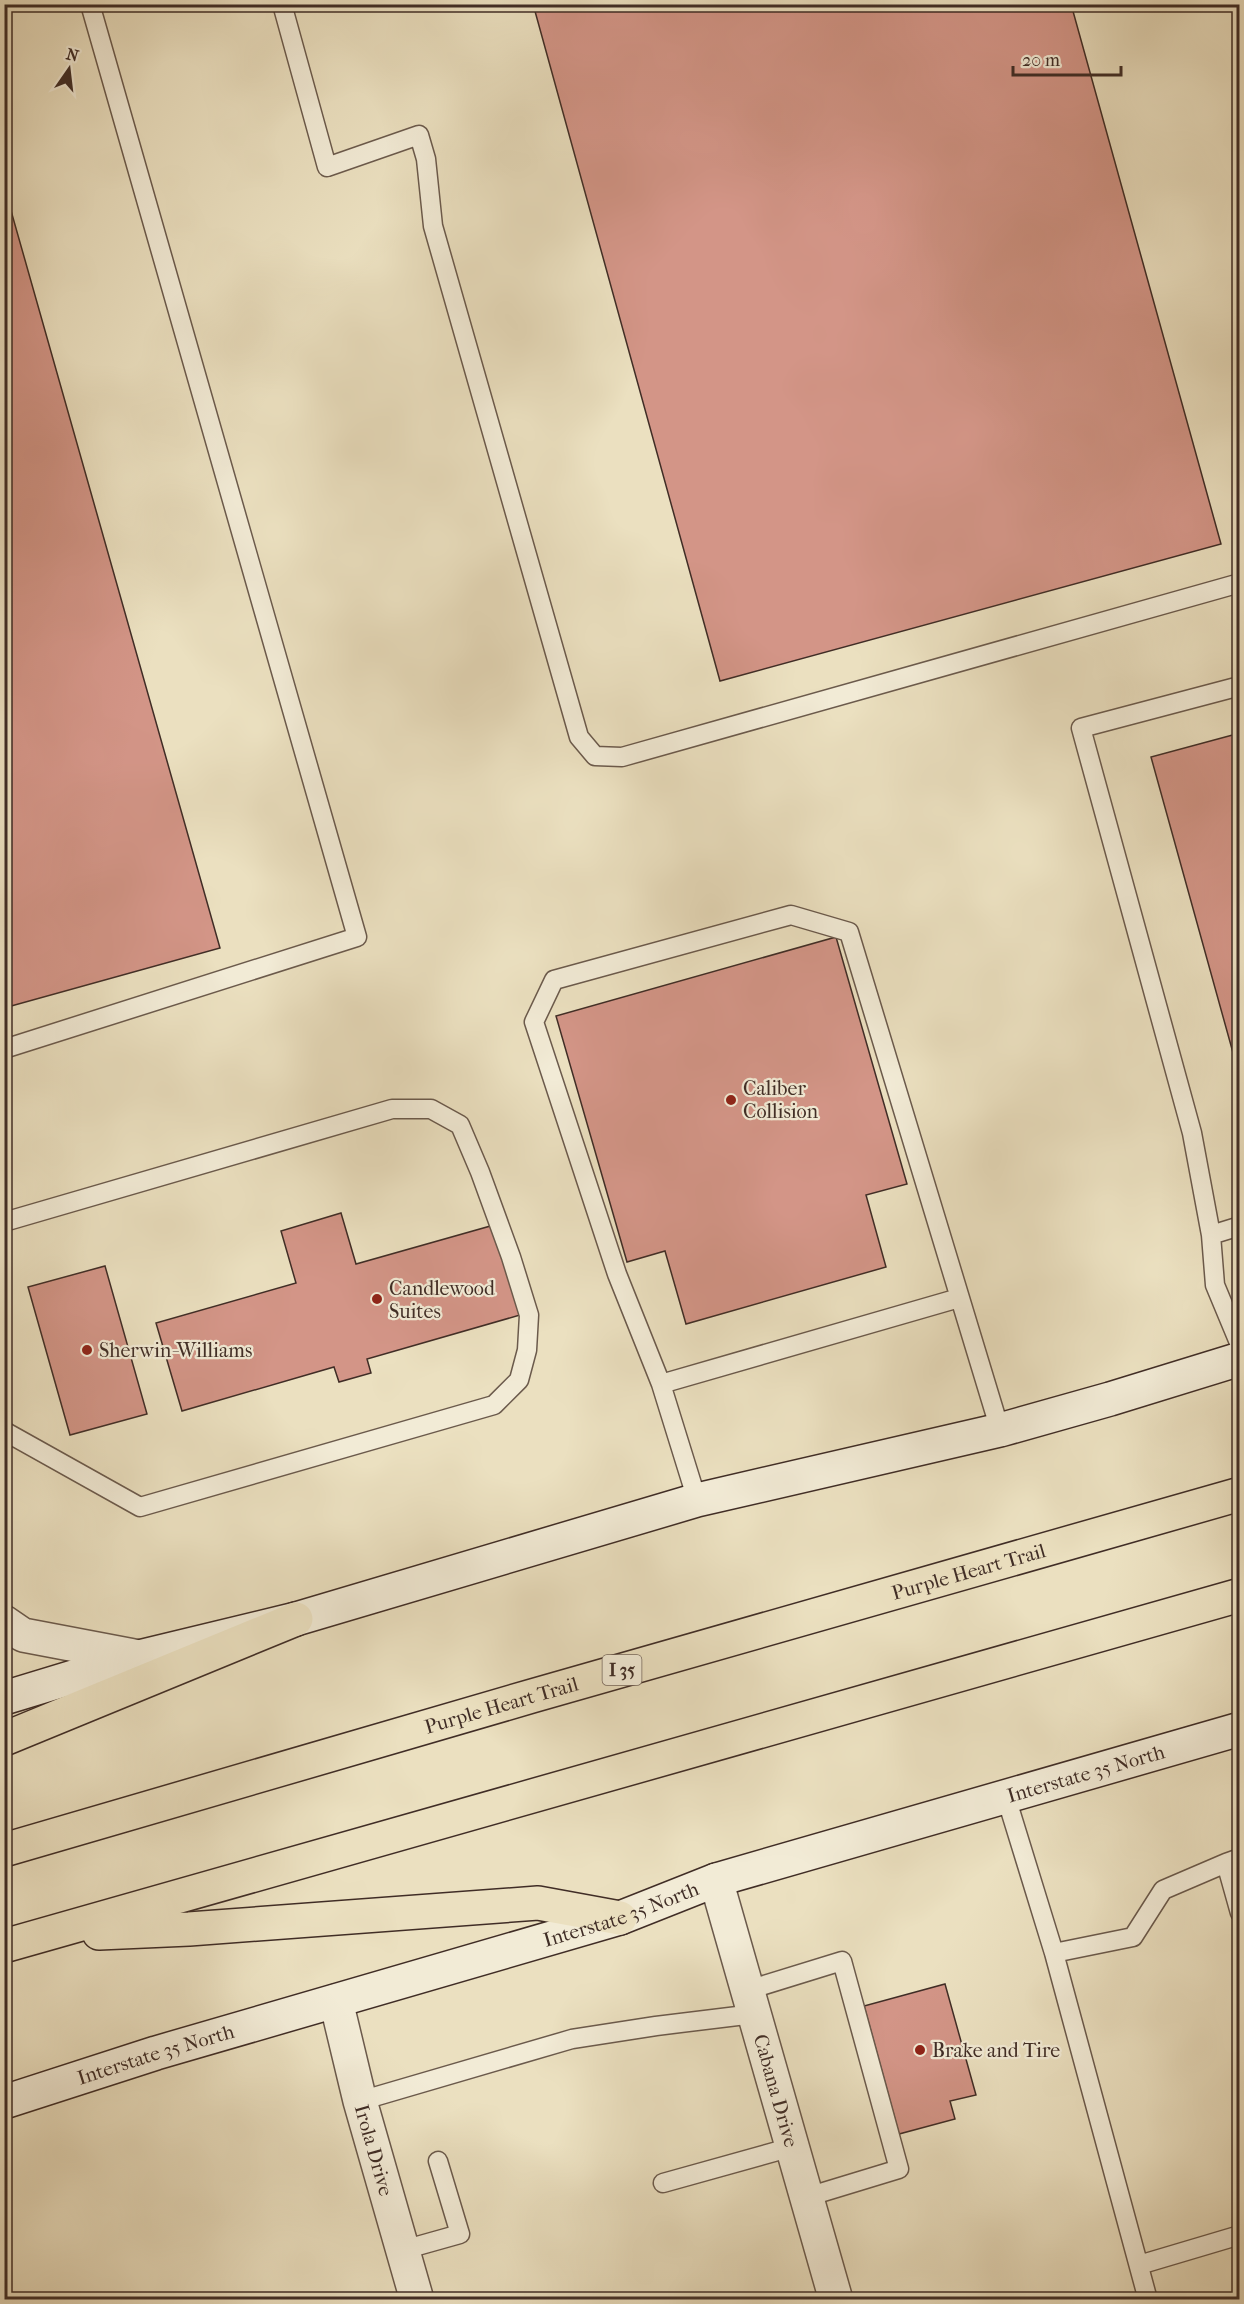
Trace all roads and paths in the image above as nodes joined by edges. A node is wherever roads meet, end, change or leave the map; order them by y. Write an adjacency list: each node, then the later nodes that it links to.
1 (90, 4): 5 (lane)
2 (282, 4): 3 (lane)
3 (1239, 583)
4 (1239, 686): 8 (lane)
5 (4, 1049)
6 (4, 1222): 14 (lane)
7 (1239, 1226): 8 (lane)
8 (1211, 1235): 10 (lane)
9 (959, 1298): 12 (lane); 12 (lane); 13 (lane)
10 (1239, 1345)
11 (1239, 1359): 13 (main road)
12 (661, 1384): 16 (lane)
13 (1000, 1430): 16 (main road)
14 (4, 1431)
15 (1239, 1494): 25 (highway, Purple Heart Trail / I 35)
16 (697, 1500): 18 (main road)
17 (1239, 1595): 30 (highway)
18 (296, 1618): 20 (main road); 23 (highway)
19 (4, 1622): 20 (main road)
20 (139, 1658): 21 (main road)
21 (4, 1698)
22 (1239, 1730): 24 (main road, Interstate 35 North)
23 (4, 1739)
24 (1006, 1797): 27 (main road, Interstate 35 North); 32 (lane)
25 (4, 1850)
26 (1233, 1860): 28 (lane); 32 (lane)
27 (716, 1880): 29 (main road, Interstate 35 North); 34 (main road, Cabana Drive)
28 (1239, 1913)
29 (620, 1918): 30 (highway); 33 (main road, Interstate 35 North)
30 (43, 1935): 31 (highway)
31 (4, 1946)
32 (1054, 1953): 43 (lane)
33 (336, 2001): 35 (main road, Irola Drive); 36 (main road, Interstate 35 North)
34 (751, 2002): 35 (lane); 37 (main road, Cabana Drive); 40 (lane)
35 (360, 2101): 42 (main road, Irola Drive)
36 (4, 2102)
37 (792, 2147): 39 (lane); 40 (main road, Cabana Drive)
38 (438, 2161): 42 (lane)
39 (663, 2184)
40 (807, 2197): 45 (main road, Cabana Drive)
41 (1239, 2235): 43 (lane)
42 (403, 2250): 44 (main road, Irola Drive)
43 (1139, 2265): 46 (lane)
44 (417, 2300)
45 (836, 2300)
46 (1148, 2300)

